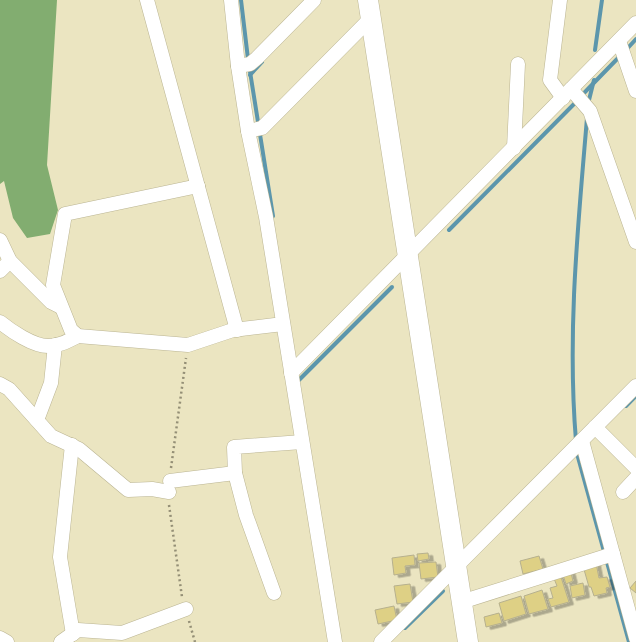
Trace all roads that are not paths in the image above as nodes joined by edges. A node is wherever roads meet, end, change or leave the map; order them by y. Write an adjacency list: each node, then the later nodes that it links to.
1 (147, 0): 14 (street)
2 (231, 0): 9 (street)
3 (314, 0): 9 (street)
4 (560, 0): 11 (street)
5 (369, 10): 12 (street); 17 (street)
6 (636, 23): 7 (street)
7 (621, 49): 10 (street); 11 (street)
8 (518, 64): 13 (street)
9 (244, 65): 12 (street)
10 (636, 91)
11 (567, 94): 13 (street); 16 (street)
12 (255, 129): 21 (street)
13 (514, 148): 17 (street)
14 (198, 186): 19 (street); 22 (street)
15 (0, 240): 18 (street)
16 (636, 242)
17 (407, 255): 25 (street); 38 (street)
18 (5, 266): 19 (street)
19 (61, 307): 23 (street)
20 (0, 322): 24 (street)
21 (283, 324): 22 (street); 25 (street)
22 (238, 330): 23 (street)
23 (78, 336): 24 (street)
24 (55, 345): 28 (street)
25 (291, 373): 30 (street)
26 (0, 384): 28 (street)
27 (636, 386): 29 (street)
28 (36, 420): 31 (street)
29 (598, 430): 32 (street); 33 (street)
30 (302, 442): 34 (street); 47 (street)
31 (72, 445): 34 (street); 42 (street)
32 (580, 445): 37 (street); 38 (street)
33 (636, 468)
34 (234, 473): 39 (street)
35 (636, 478): 36 (street)
36 (623, 492)
37 (607, 555): 40 (street); 44 (street)
38 (456, 567): 40 (street); 48 (street)
39 (274, 593)
40 (461, 602): 49 (street)
41 (186, 609): 42 (street)
42 (73, 634): 46 (street)
43 (0, 638): 45 (street)
44 (636, 638)
45 (7, 642)
46 (61, 642)
47 (334, 642)
48 (381, 642)
49 (468, 642)

